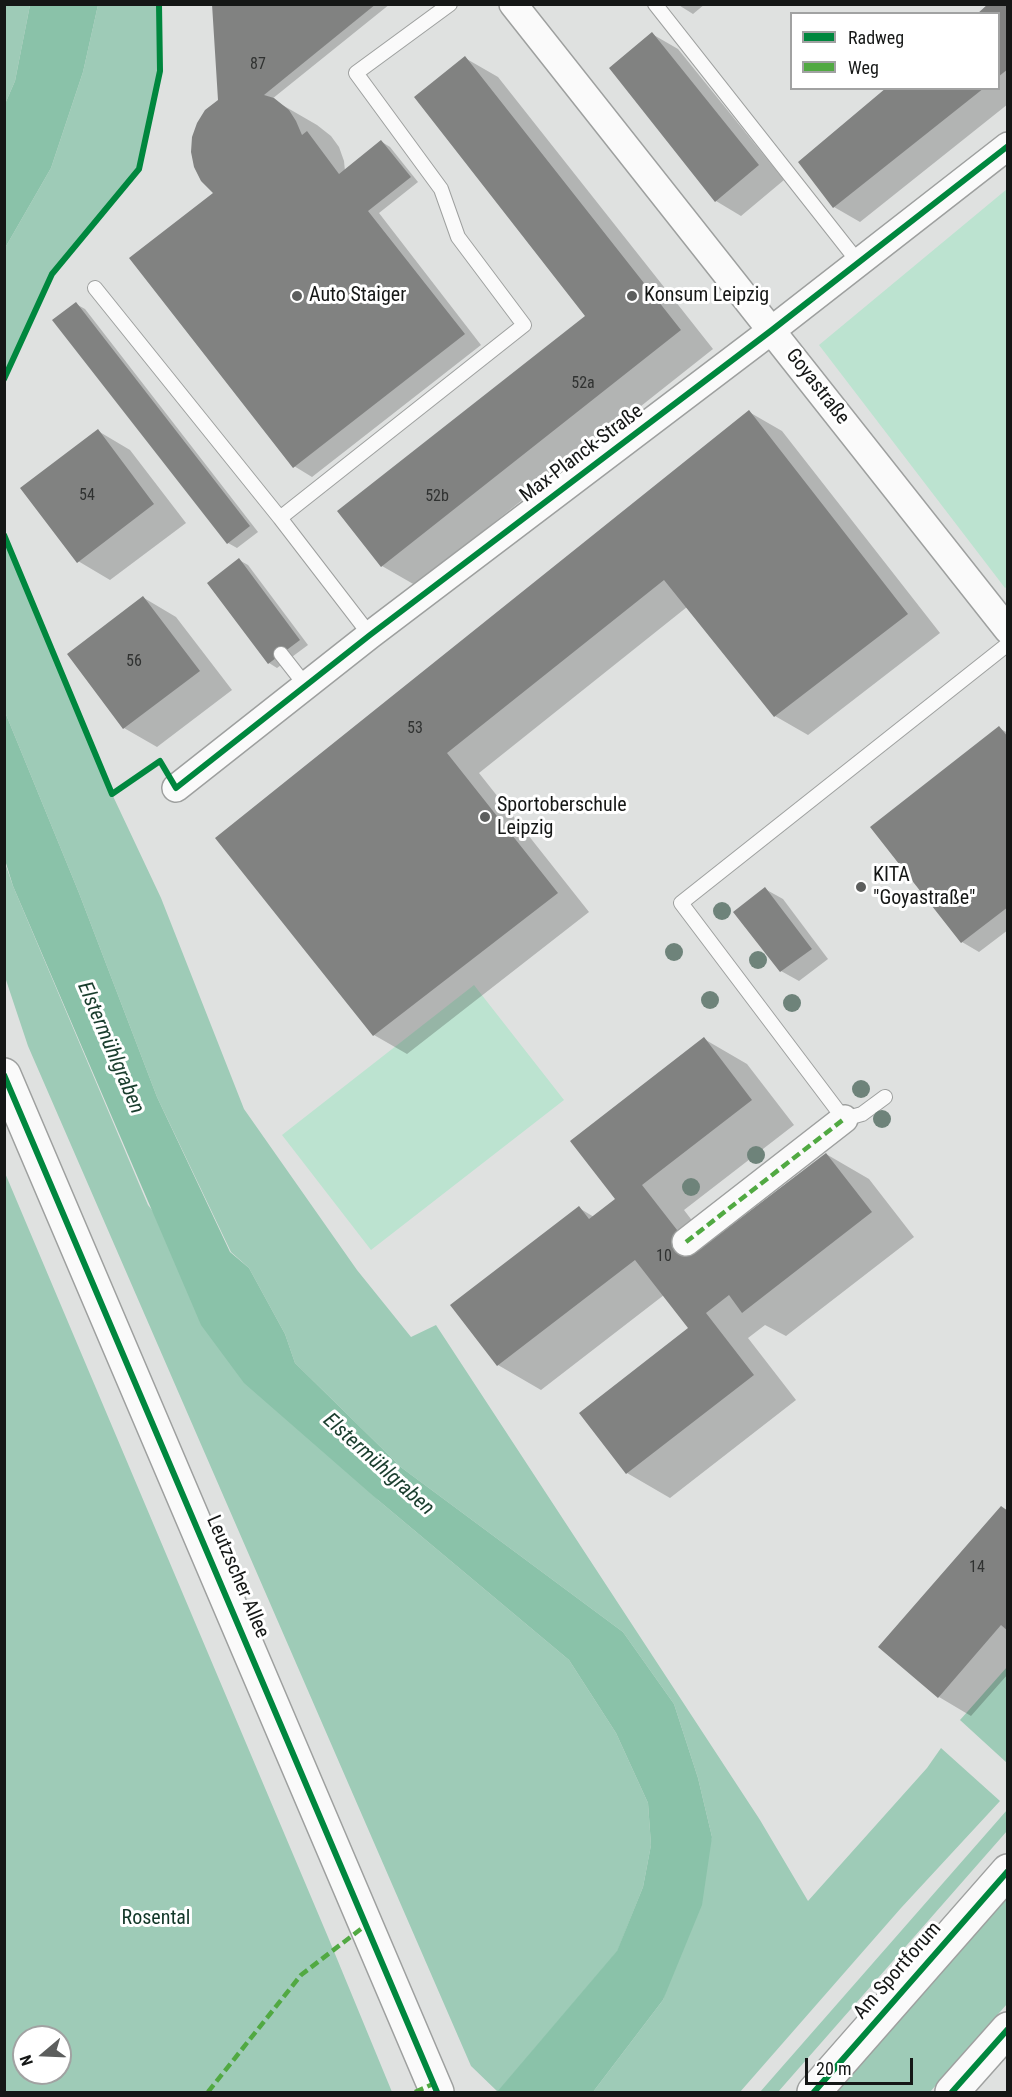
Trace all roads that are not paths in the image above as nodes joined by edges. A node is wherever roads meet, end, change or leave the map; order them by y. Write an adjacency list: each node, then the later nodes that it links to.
1 (450, 4): 8 (lane)
2 (513, 4): 7 (street, Goyastraße)
3 (655, 4): 5 (lane)
4 (1008, 146): 5 (street, Max-Planck-Straße)
5 (859, 263): 7 (street, Max-Planck-Straße)
6 (95, 288): 8 (lane)
7 (772, 330): 9 (street, Goyastraße); 10 (street, Max-Planck-Straße)
8 (280, 518): 10 (lane)
9 (1008, 630)
10 (370, 635): 13 (street, Max-Planck-Straße)
11 (1008, 644): 17 (lane)
12 (281, 654): 13 (lane)
13 (306, 686): 14 (street, Max-Planck-Straße)
14 (176, 788)
15 (4, 1075): 21 (main road, Leutzscher Allee)
16 (885, 1097): 17 (lane)
17 (844, 1119): 18 (street)
18 (686, 1242)
19 (1008, 1871): 22 (main road, Am Sportforum)
20 (1008, 2029): 23 (main road)
21 (437, 2092)
22 (814, 2092)
23 (952, 2092)

